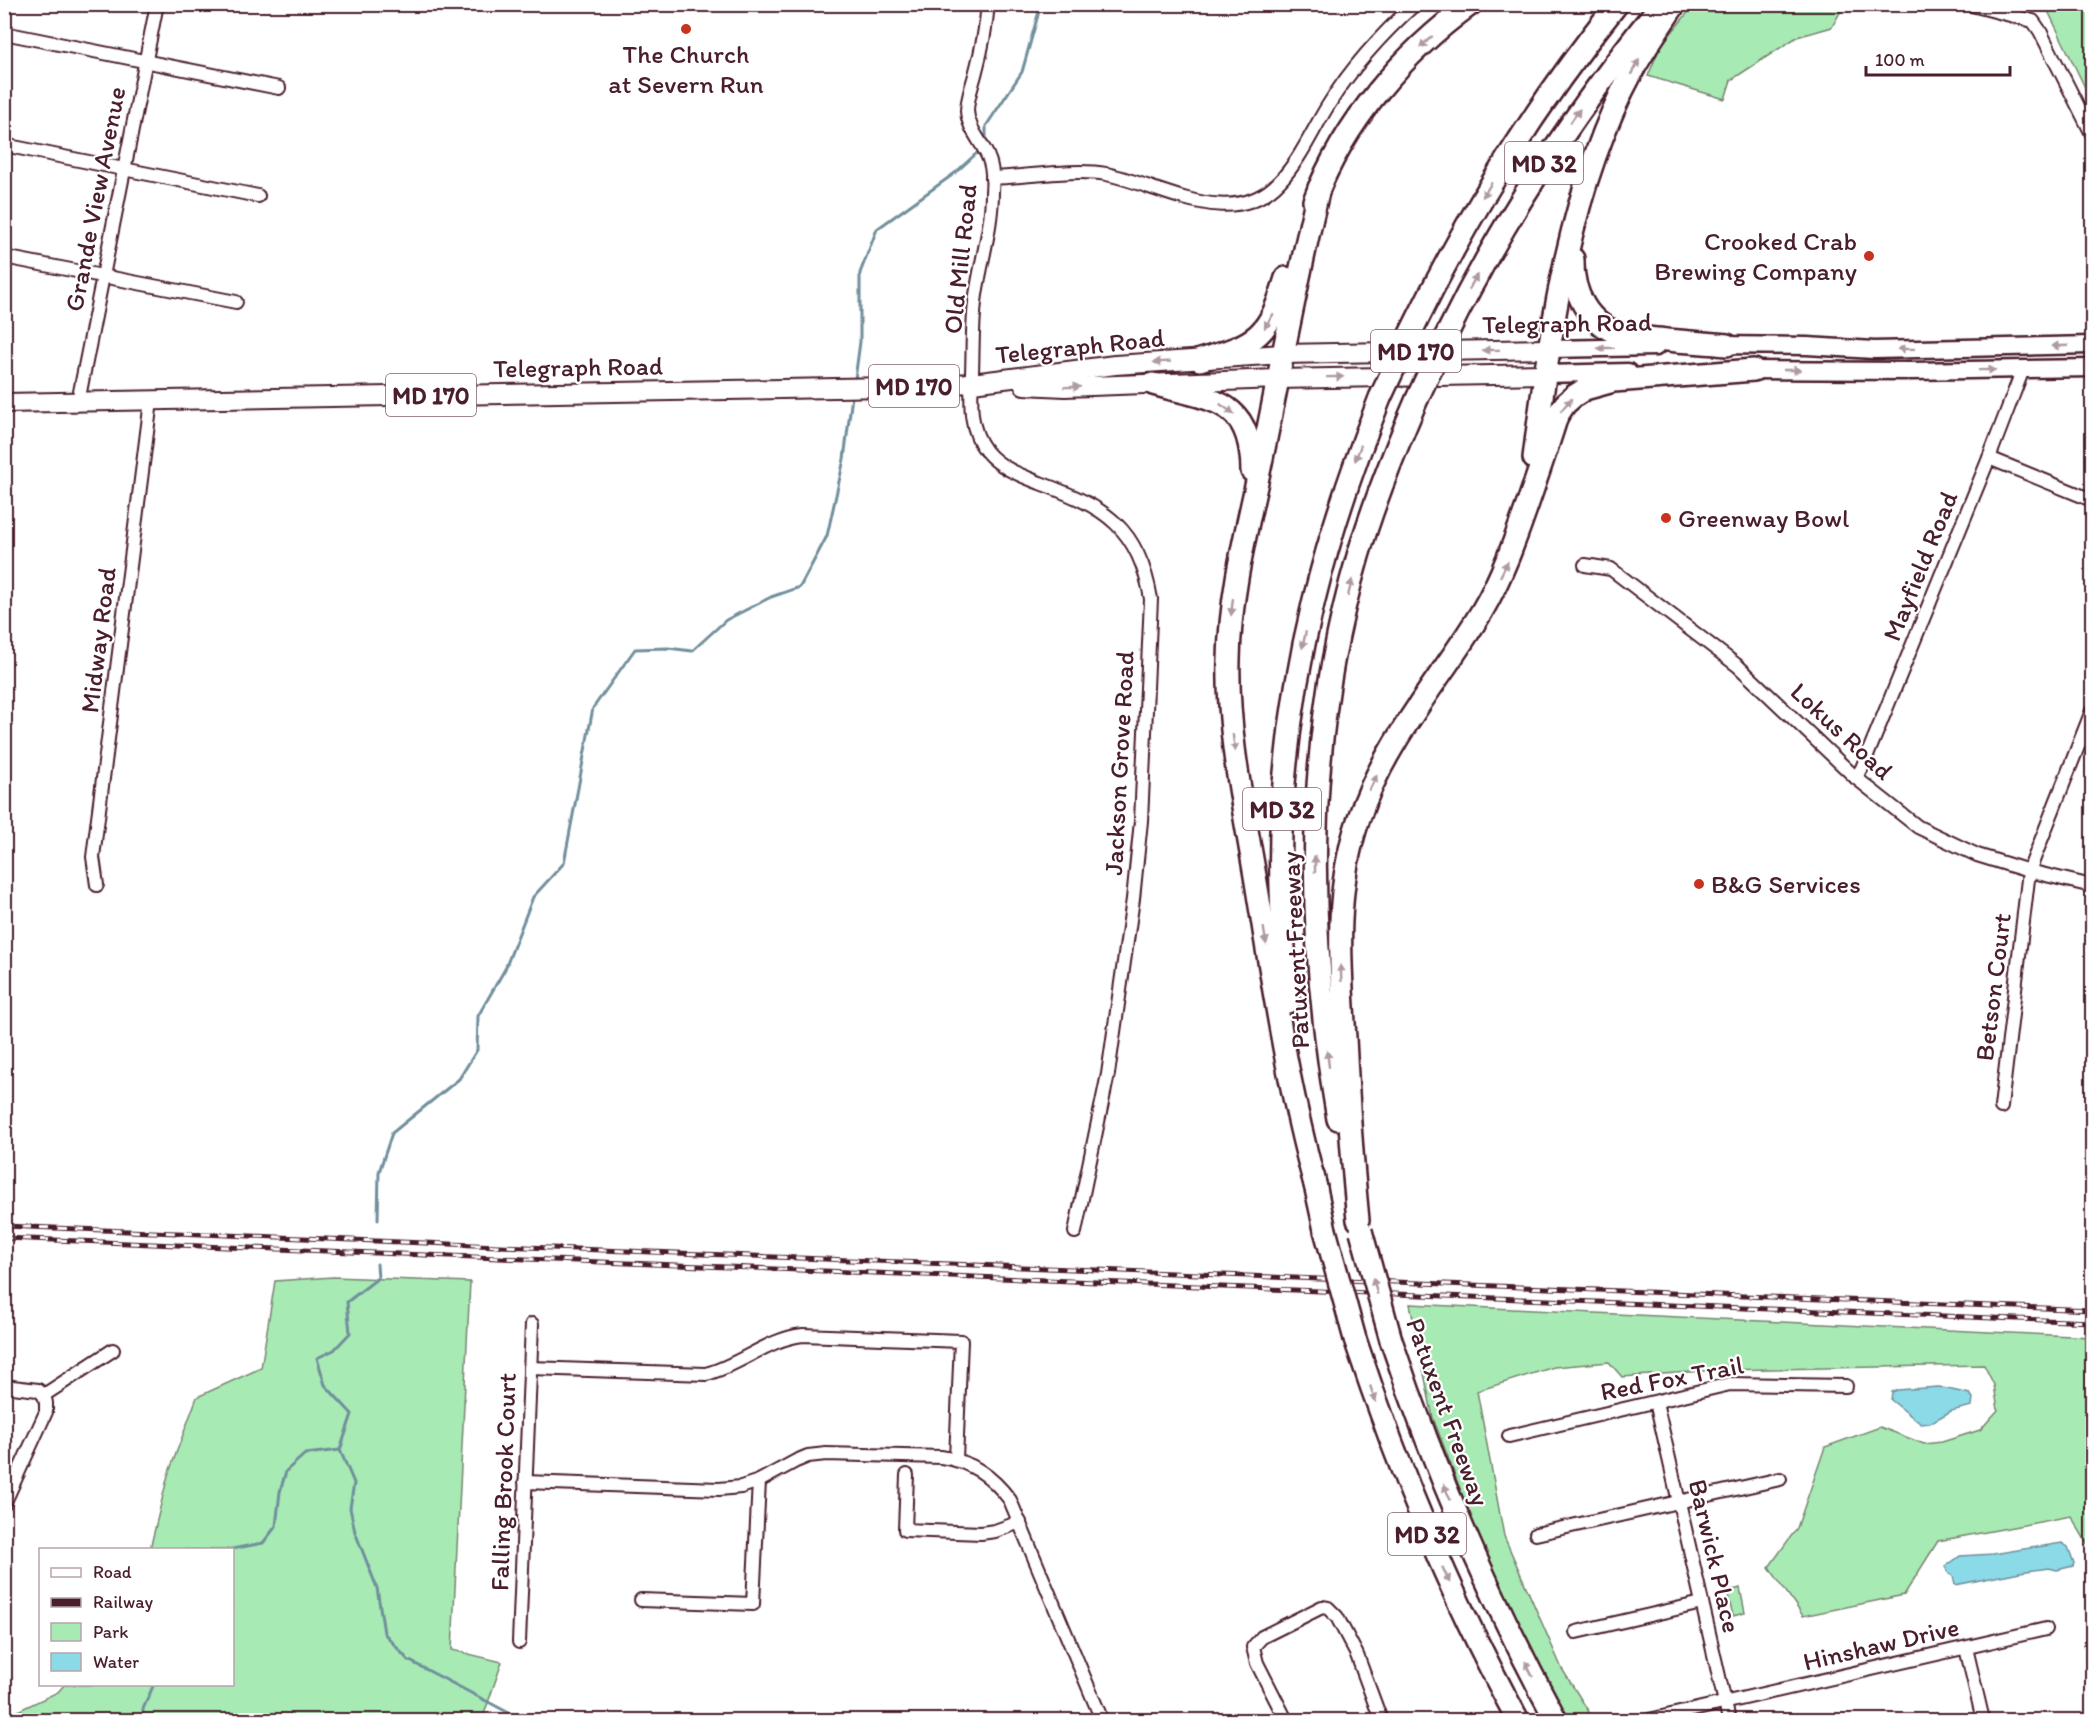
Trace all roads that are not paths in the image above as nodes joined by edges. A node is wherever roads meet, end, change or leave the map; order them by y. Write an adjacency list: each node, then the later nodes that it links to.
1 (157, 4): 10 (street, Grande View Avenue)
2 (988, 4): 15 (street, Old Mill Road)
3 (1414, 4): 15 (street)
4 (1471, 4): 16 (highway, one-way to 16)
5 (1617, 4): 48 (highway, Patuxent Freeway / MD 32, one-way to 48, bridge)
6 (1660, 4): 49 (highway, Patuxent Freeway / MD 32, one-way to 6, bridge)
7 (1675, 4): 18 (highway, one-way to 7)
8 (1968, 4): 12 (street)
9 (4, 33): 10 (street)
10 (145, 61): 11 (street); 14 (street, Grande View Avenue)
11 (279, 88)
12 (2092, 134)
13 (4, 145): 14 (street)
14 (124, 169): 17 (street); 20 (street, Grande View Avenue)
15 (993, 178): 32 (street, Old Mill Road)
16 (1319, 188): 25 (highway); 26 (highway, one-way to 26)
17 (258, 196)
18 (1577, 220): 22 (highway); 24 (highway)
19 (4, 257): 20 (street)
20 (103, 275): 21 (street); 35 (street, Grande View Avenue)
21 (237, 302)
22 (1727, 345): 23 (main road, Telegraph Road / MD 170, one-way to 22); 24 (main road, Telegraph Road / MD 170, one-way to 24)
23 (2092, 345)
24 (1549, 349): 25 (main road, Telegraph Road / MD 170, one-way to 25); 30 (highway)
25 (1283, 354): 26 (main road, Telegraph Road / MD 170); 31 (highway)
26 (1200, 360): 32 (main road, Telegraph Road / MD 170, one-way to 32)
27 (2092, 368): 28 (main road, Telegraph Road / MD 170)
28 (2023, 369): 29 (main road, Telegraph Road / MD 170, one-way to 28); 37 (street, Mayfield Road)
29 (1754, 370): 30 (main road, Telegraph Road / MD 170); 40 (highway, one-way to 29)
30 (1545, 374): 31 (main road, Telegraph Road / MD 170, one-way to 30); 40 (highway)
31 (1277, 378): 33 (main road, Telegraph Road / MD 170); 39 (highway)
32 (972, 383): 33 (main road, Telegraph Road / MD 170, one-way to 33); 34 (main road, Telegraph Road / MD 170); 50 (street, Jackson Grove Road)
33 (1153, 384): 39 (highway, one-way to 39)
34 (151, 400): 35 (main road, Telegraph Road / MD 170); 45 (street, Midway Road)
35 (78, 402): 36 (main road, Telegraph Road / MD 170)
36 (4, 403)
37 (1989, 458): 38 (street); 43 (street, Mayfield Road)
38 (2092, 500)
39 (1251, 503): 48 (highway, one-way to 48)
40 (1523, 517): 49 (highway, one-way to 40)
41 (1586, 565): 43 (street, Lokus Road)
42 (2092, 711): 44 (street, Betson Court)
43 (1856, 778): 44 (street, Lokus Road)
44 (2029, 871): 46 (street, Lokus Road); 47 (street, Betson Court)
45 (97, 885)
46 (2092, 886)
47 (2001, 1107)
48 (1316, 1188): 78 (highway, Patuxent Freeway / MD 32, one-way to 78, bridge)
49 (1359, 1225): 79 (highway, Patuxent Freeway / MD 32, one-way to 49, bridge)
50 (1075, 1232)
51 (532, 1324): 53 (street, Falling Brook Court)
52 (113, 1350): 56 (street)
53 (530, 1368): 59 (street); 63 (street, Falling Brook Court)
54 (4, 1386): 56 (street)
55 (1846, 1386): 57 (street, Red Fox Trail)
56 (44, 1395): 65 (street)
57 (1656, 1402): 58 (street, Red Fox Trail); 64 (street, Barwick Place)
58 (1509, 1436)
59 (956, 1460): 62 (street); 66 (street)
60 (907, 1475): 66 (street)
61 (1780, 1479): 64 (street)
62 (759, 1481): 63 (street); 68 (street)
63 (525, 1482): 72 (street, Falling Brook Court)
64 (1680, 1502): 67 (street); 69 (street, Barwick Place)
65 (4, 1504)
66 (1020, 1522): 75 (street)
67 (1536, 1534)
68 (641, 1600)
69 (1702, 1603): 71 (street); 74 (street, Barwick Place)
70 (2046, 1629): 73 (street, Hinshaw Drive)
71 (1575, 1632)
72 (519, 1642)
73 (1966, 1648): 74 (street, Hinshaw Drive); 82 (street)
74 (1725, 1703): 80 (street, Hinshaw Drive); 81 (street, Barwick Place)
75 (1102, 1720)
76 (1286, 1720): 77 (street)
77 (1381, 1720)
78 (1518, 1720)
79 (1556, 1720)
80 (1649, 1720)
81 (1729, 1720)
82 (1983, 1720)

